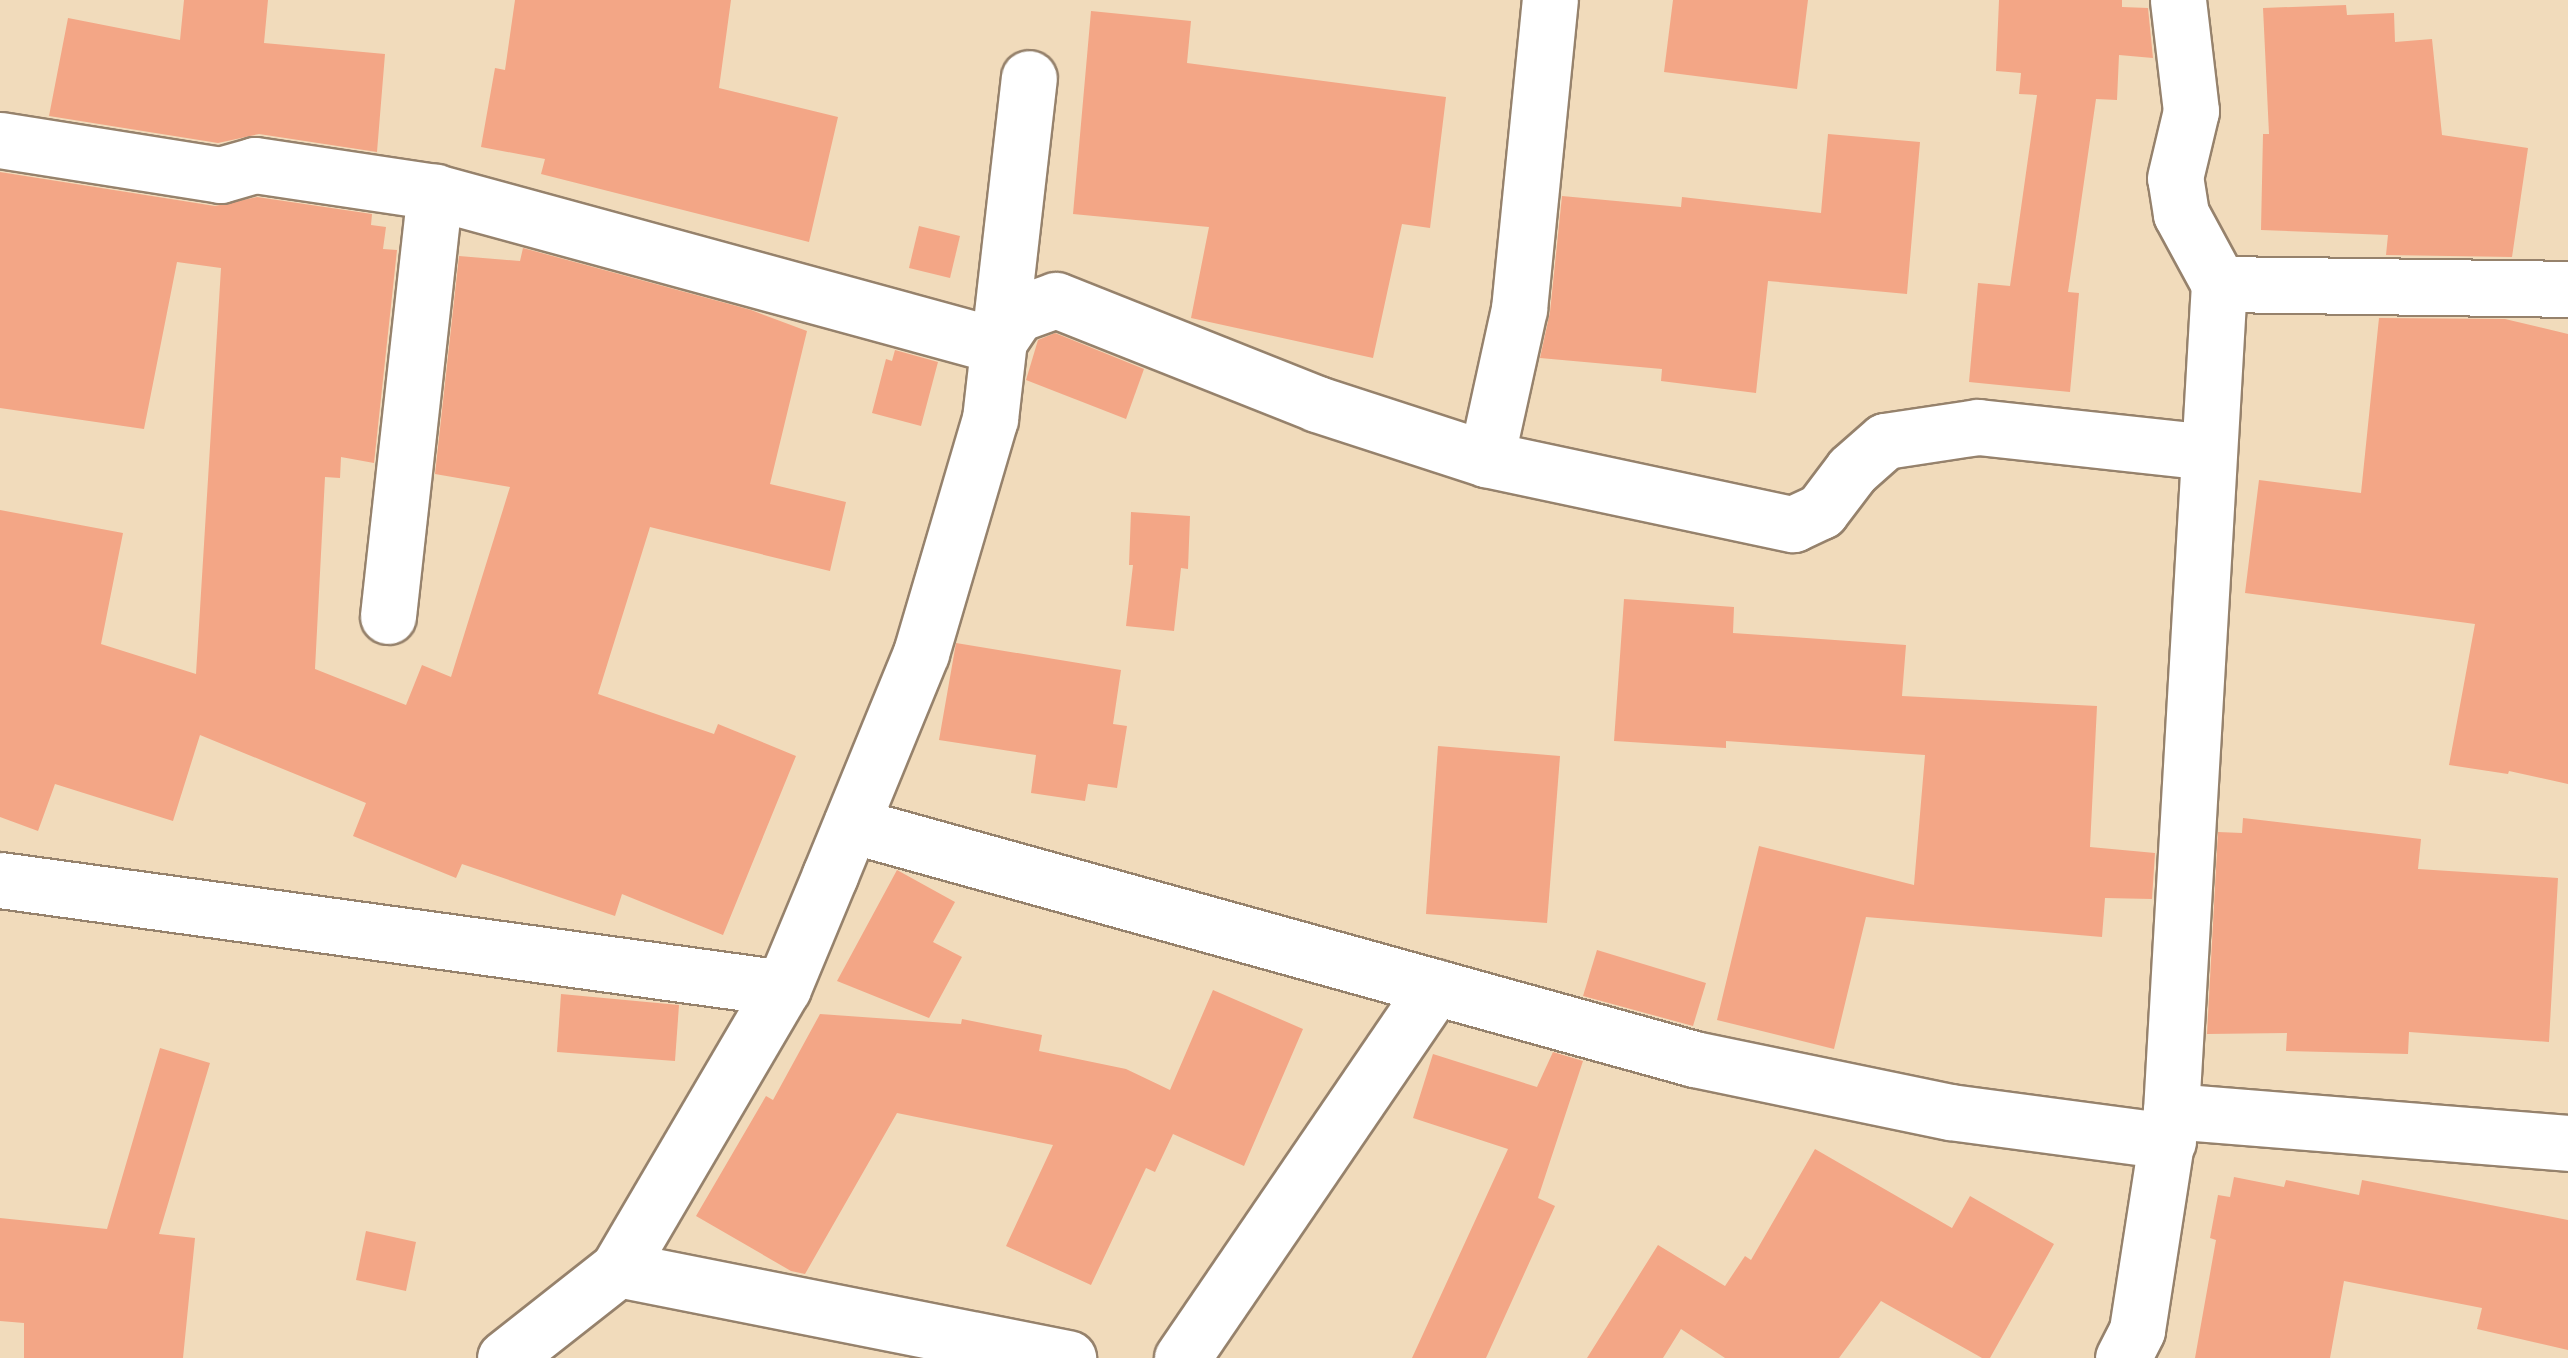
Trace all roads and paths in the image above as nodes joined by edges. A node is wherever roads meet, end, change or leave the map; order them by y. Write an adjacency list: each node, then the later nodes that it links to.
1 (1550, 0): 10 (street)
2 (2178, 0): 6 (street)
3 (1029, 78): 8 (street)
4 (0, 140): 5 (street)
5 (435, 192): 8 (street); 11 (street)
6 (2220, 284): 7 (street); 9 (street)
7 (2568, 289)
8 (996, 345): 10 (street); 12 (street)
9 (2208, 452): 10 (street); 16 (street)
10 (1486, 459)
11 (388, 616)
12 (850, 825): 14 (street); 15 (street)
13 (0, 880): 15 (street)
14 (1436, 987): 16 (street); 21 (street)
15 (782, 988): 18 (street)
16 (2169, 1126): 17 (street); 22 (street)
17 (2568, 1142)
18 (618, 1269): 19 (street); 20 (street)
19 (506, 1358)
20 (1068, 1358)
21 (1182, 1358)
22 (2123, 1358)

